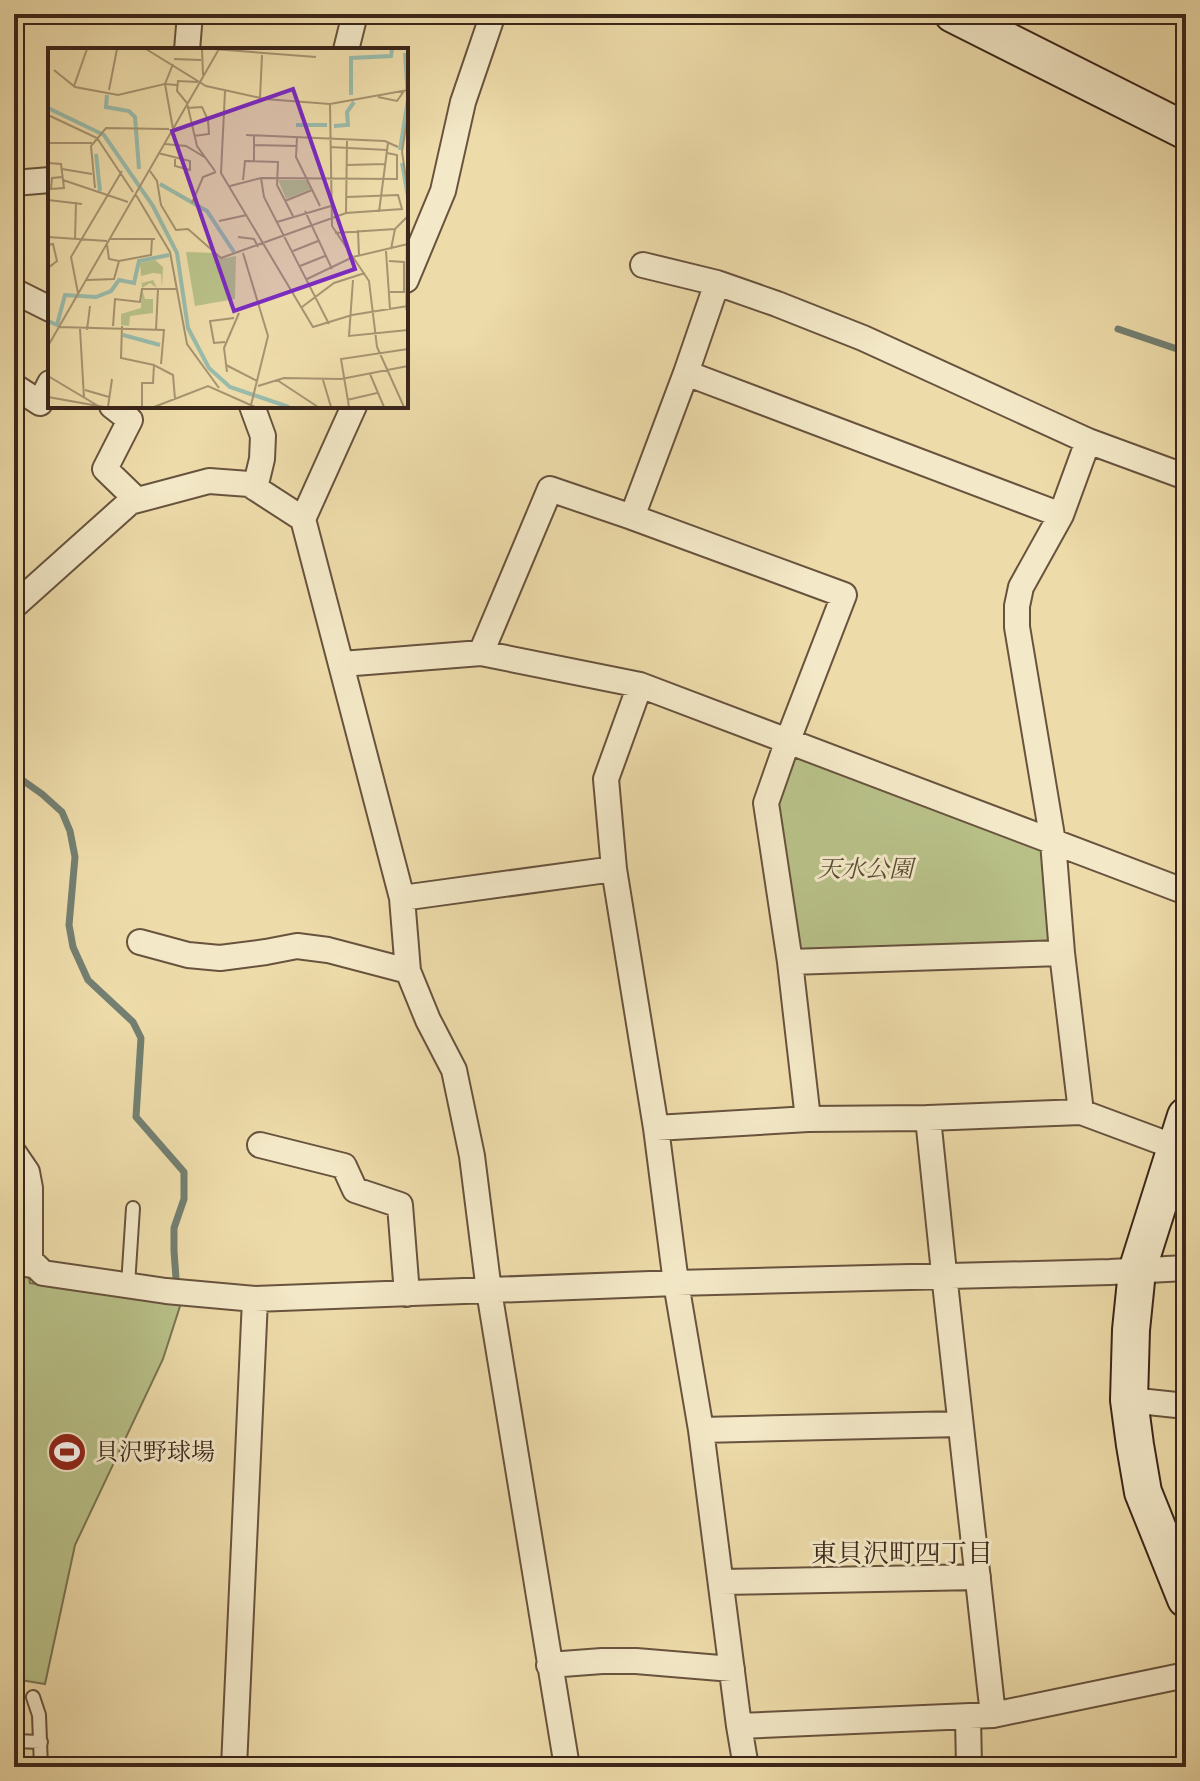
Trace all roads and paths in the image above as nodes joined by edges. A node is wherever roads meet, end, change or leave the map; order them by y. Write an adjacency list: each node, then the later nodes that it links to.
1 (190, 14): 5 (street)
2 (355, 14): 6 (street)
3 (493, 14): 11 (street)
4 (953, 14): 7 (street)
5 (187, 48)
6 (346, 48)
7 (1186, 131)
8 (48, 180): 9 (street)
9 (14, 183)
10 (643, 265): 12 (street)
11 (408, 275)
12 (717, 283): 15 (street); 21 (street)
13 (14, 291): 14 (street)
14 (48, 308)
15 (686, 373): 25 (street); 26 (street)
16 (14, 386): 17 (street)
17 (48, 387)
18 (115, 408): 24 (street)
19 (253, 408): 23 (street)
20 (353, 408): 27 (street)
21 (1088, 441): 22 (street); 25 (street)
22 (1186, 477)
23 (255, 488): 24 (street); 27 (street)
24 (137, 500): 28 (street)
25 (1061, 515): 33 (street)
26 (632, 517): 29 (street); 32 (street)
27 (303, 519): 30 (street)
28 (14, 606)
29 (481, 653): 30 (street); 31 (street)
30 (342, 664): 36 (street)
31 (640, 685): 32 (street); 34 (street)
32 (788, 740): 33 (street); 39 (street)
33 (1053, 842): 35 (street); 38 (street)
34 (614, 869): 36 (street); 44 (street)
35 (1186, 892)
36 (402, 898): 40 (street)
37 (140, 942): 40 (street)
38 (1062, 953): 39 (street); 41 (street)
39 (790, 962): 43 (street)
40 (408, 971): 56 (street)
41 (1081, 1112): 42 (street); 45 (street)
42 (928, 1118): 43 (street); 53 (street)
43 (808, 1119): 44 (street)
44 (656, 1128): 54 (street)
45 (1181, 1131): 51 (street)
46 (260, 1145): 57 (street)
47 (14, 1153): 52 (street)
48 (133, 1208): 55 (lane)
49 (14, 1268): 52 (lane)
50 (1186, 1268): 51 (street)
51 (1137, 1271): 53 (street); 59 (street)
52 (43, 1273): 55 (street)
53 (944, 1277): 54 (street); 61 (street)
54 (676, 1283): 56 (street); 62 (street)
55 (128, 1285): 58 (street)
56 (489, 1291): 57 (street); 66 (street)
57 (407, 1294): 58 (street)
58 (255, 1299): 76 (street)
59 (1129, 1400): 60 (street); 65 (street)
60 (1186, 1406)
61 (960, 1424): 62 (street); 63 (street)
62 (701, 1430): 64 (street)
63 (978, 1577): 64 (street); 70 (street)
64 (721, 1582): 67 (street)
65 (1186, 1599)
66 (549, 1665): 67 (street); 77 (street)
67 (732, 1669): 72 (street)
68 (1186, 1675): 70 (street)
69 (33, 1697): 74 (lane)
70 (993, 1715): 71 (street)
71 (968, 1717): 72 (street); 79 (street)
72 (739, 1726): 78 (street)
73 (14, 1741): 74 (lane)
74 (41, 1742): 75 (lane)
75 (41, 1767)
76 (234, 1767)
77 (567, 1767)
78 (746, 1767)
79 (969, 1767)

